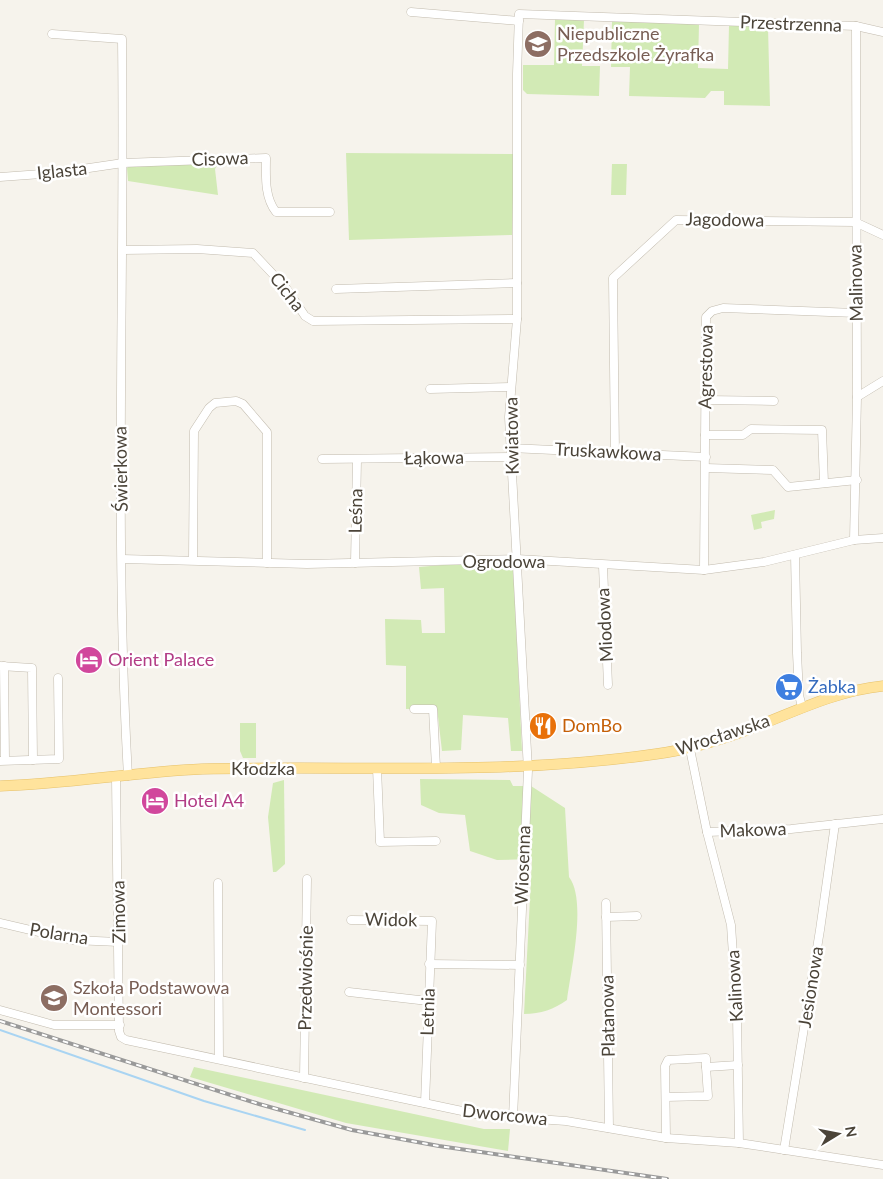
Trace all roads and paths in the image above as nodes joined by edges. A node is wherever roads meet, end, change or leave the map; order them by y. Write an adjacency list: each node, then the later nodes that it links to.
1 (411, 12): 2 (street, Przestrzenna)
2 (519, 17): 3 (street, Przestrzenna); 12 (street, Kwiatowa)
3 (856, 26): 4 (street, Przestrzenna); 9 (street, Malinowa)
4 (883, 32)
5 (52, 34): 6 (street, Świerkowa)
6 (123, 162): 7 (street, Iglasta); 8 (street, Cisowa); 11 (street, Świerkowa)
7 (0, 177)
8 (330, 212)
9 (855, 222): 10 (street); 14 (street, Malinowa); 24 (street, Jagodowa)
10 (883, 235)
11 (123, 250): 15 (street, Cicha); 35 (street, Świerkowa)
12 (517, 283): 13 (street); 15 (street, Kwiatowa)
13 (336, 289)
14 (856, 313): 19 (street, Malinowa); 20 (street, Agrestowa)
15 (517, 319): 17 (street, Kwiatowa)
16 (883, 381): 19 (street)
17 (511, 387): 18 (street); 23 (street, Kwiatowa)
18 (430, 389)
19 (857, 397): 30 (street, Malinowa)
20 (705, 400): 21 (street); 22 (street, Agrestowa)
21 (774, 401)
22 (705, 435): 26 (street, Agrestowa); 31 (street)
23 (510, 448): 24 (street, Truskawkowa); 25 (street, Kwiatowa)
24 (615, 453): 26 (street, Truskawkowa)
25 (511, 457): 28 (street, Łąkowa); 36 (street, Kwiatowa)
26 (706, 457): 29 (street, Agrestowa)
27 (322, 459): 28 (street, Łąkowa)
28 (357, 460): 38 (street, Leśna)
29 (706, 468): 31 (street); 41 (street, Agrestowa)
30 (856, 480): 31 (street); 33 (street, Malinowa)
31 (824, 483)
32 (883, 538): 33 (street, Ogrodowa)
33 (854, 540): 34 (street, Ogrodowa)
34 (795, 555): 41 (street, Ogrodowa); 46 (street)
35 (122, 559): 37 (street, Ogrodowa); 54 (street, Świerkowa)
36 (517, 559): 38 (street, Ogrodowa); 40 (street, Ogrodowa); 51 (street, Kwiatowa)
37 (193, 560): 39 (street, Ogrodowa); 39 (street)
38 (355, 563): 39 (street, Ogrodowa)
39 (267, 564)
40 (603, 566): 41 (street, Ogrodowa); 44 (street, Miodowa)
41 (704, 570)
42 (2, 666): 49 (street); 50 (street)
43 (58, 678): 50 (street)
44 (608, 685)
45 (883, 686): 46 (main road, Wrocławska)
46 (802, 707): 48 (main road, Wrocławska)
47 (414, 709): 52 (street)
48 (690, 749): 51 (main road, Wrocławska); 59 (street, Makowa)
49 (3, 760): 50 (street)
50 (33, 760)
51 (528, 765): 52 (main road, Kłodzka); 71 (street, Wiosenna)
52 (436, 767): 53 (main road, Kłodzka)
53 (377, 768): 54 (main road, Kłodzka); 60 (street)
54 (128, 776): 55 (main road, Kłodzka)
55 (116, 777): 56 (main road, Kłodzka); 69 (street, Zimowa)
56 (0, 786)
57 (883, 819): 58 (street, Makowa)
58 (835, 824): 59 (street, Makowa); 86 (street, Jesionowa)
59 (707, 832): 77 (street, Kalinowa)
60 (436, 842)
61 (307, 879): 79 (street, Przedwiośnie)
62 (218, 883): 76 (street)
63 (606, 903): 65 (street, Platanowa)
64 (637, 916): 65 (street)
65 (606, 917): 83 (street, Platanowa)
66 (351, 920): 67 (street, Widok)
67 (432, 921): 70 (street, Letnia)
68 (0, 923): 69 (street, Polarna)
69 (119, 942): 75 (street, Zimowa)
70 (430, 964): 71 (street); 73 (street, Letnia)
71 (520, 965): 82 (street, Wiosenna)
72 (349, 992): 73 (street)
73 (428, 1001): 81 (street, Letnia)
74 (0, 1010): 75 (street)
75 (120, 1025): 76 (street, Dworcowa)
76 (219, 1060): 79 (street, Dworcowa)
77 (738, 1065): 78 (street); 85 (street, Kalinowa)
78 (706, 1067): 80 (street); 80 (street)
79 (304, 1078): 81 (street, Dworcowa)
80 (666, 1097): 84 (street)
81 (425, 1103): 82 (street, Dworcowa)
82 (514, 1118): 83 (street, Dworcowa)
83 (609, 1128): 84 (street, Dworcowa)
84 (666, 1138): 85 (street, Dworcowa)
85 (739, 1143): 86 (street, Dworcowa)
86 (784, 1150): 87 (street, Dworcowa)
87 (883, 1165)

